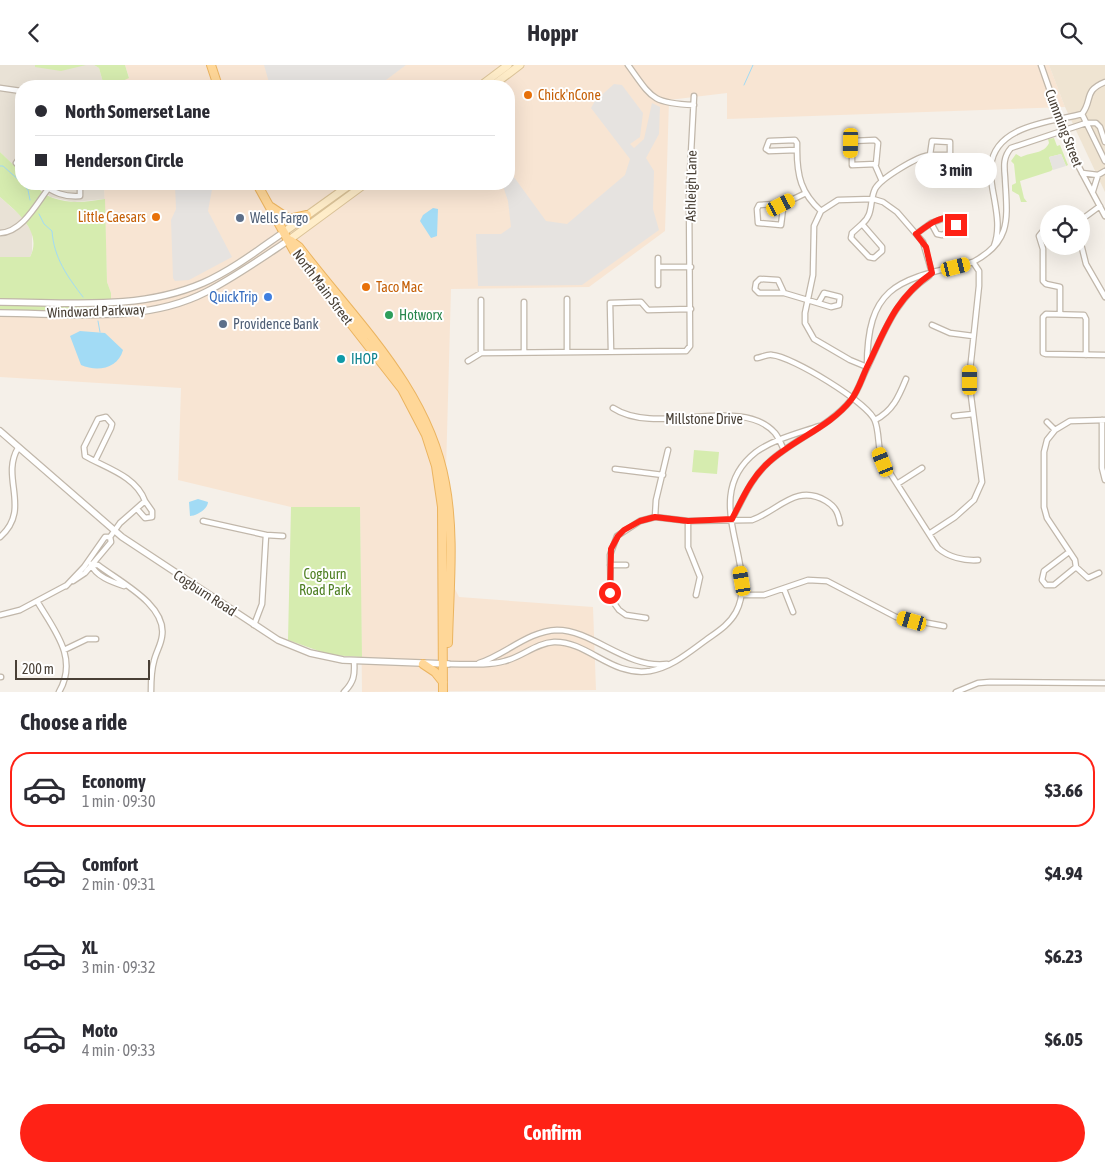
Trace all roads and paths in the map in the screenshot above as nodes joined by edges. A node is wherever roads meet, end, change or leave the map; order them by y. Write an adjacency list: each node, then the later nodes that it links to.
1 (211, 65): 6 (main road)
2 (508, 65): 7 (main road)
3 (520, 65): 8 (main road)
4 (628, 65): 13 (street)
5 (1041, 65): 15 (street, Cumming Street)
6 (216, 80)
7 (488, 80)
8 (500, 80)
9 (1105, 82): 14 (street)
10 (0, 88): 11 (street)
11 (15, 90)
12 (694, 96): 13 (street, Ashleigh Lane)
13 (694, 105): 55 (street, Ashleigh Lane)
14 (1082, 114): 15 (street); 16 (street)
15 (1059, 120): 17 (street, Cumming Street); 49 (street)
16 (1086, 123): 17 (street); 18 (street); 21 (street)
17 (1062, 131): 24 (street, Cumming Street); 49 (street)
18 (1105, 142)
19 (797, 150): 19 (street); 33 (street)
20 (930, 155): 20 (street); 26 (street)
21 (1105, 161)
22 (875, 165): 22 (street); 26 (street)
23 (1105, 171): 25 (street)
24 (1082, 173): 25 (street); 34 (street, Cumming Street)
25 (1098, 175): 34 (street)
26 (882, 181): 35 (street)
27 (47, 190): 46 (street)
28 (50, 190): 29 (street)
29 (80, 190)
30 (260, 190): 36 (main road)
31 (343, 190): 41 (main road, Windward Parkway)
32 (357, 190): 48 (main road, Windward Parkway)
33 (806, 193): 37 (street); 39 (street)
34 (1094, 195): 38 (street, Cumming Street)
35 (873, 199): 39 (street); 44 (street); 47 (street)
36 (268, 205): 41 (main road); 45 (main road)
37 (781, 205): 37 (street)
38 (1100, 206): 40 (street); 42 (street, Cumming Street)
39 (821, 211): 61 (street)
40 (1090, 213)
41 (308, 215): 45 (main road, Windward Parkway)
42 (1105, 216)
43 (931, 223): 43 (street); 47 (street)
44 (862, 224): 44 (street)
45 (284, 232): 48 (main road); 64 (street, Windward Parkway)
46 (0, 233)
47 (916, 234): 56 (street)
48 (289, 240): 67 (street, Windward Parkway); 128 (main road, North Main Street); 138 (main road, North Main Street)
49 (992, 250): 53 (street)
50 (1043, 255): 68 (street)
51 (1084, 255): 59 (street)
52 (658, 258): 54 (street)
53 (973, 262): 56 (street); 70 (street)
54 (658, 267): 55 (street); 57 (street)
55 (691, 267): 66 (street, Ashleigh Lane)
56 (932, 273): 79 (street); 79 (street)
57 (658, 285)
58 (784, 293): 58 (street); 61 (street)
59 (1105, 297)
60 (567, 299): 73 (street)
61 (808, 299): 65 (street); 79 (street)
62 (481, 300): 74 (street)
63 (524, 302): 72 (street)
64 (0, 303)
65 (819, 303): 65 (street)
66 (691, 309): 71 (street, Ashleigh Lane); 71 (street)
67 (0, 313)
68 (1060, 315): 75 (street); 75 (street)
69 (932, 325): 70 (street)
70 (973, 336): 83 (street)
71 (611, 351): 73 (street, Ashleigh Lane)
72 (524, 352): 73 (street, Ashleigh Lane); 74 (street, Ashleigh Lane)
73 (567, 352)
74 (481, 353): 78 (street)
75 (1086, 355): 76 (street)
76 (1105, 355)
77 (757, 358): 81 (street)
78 (468, 361)
79 (867, 367): 81 (street)
80 (906, 379): 85 (street)
81 (852, 398): 85 (street); 88 (street)
82 (613, 407): 91 (street, Millstone Drive)
83 (973, 414): 84 (street); 109 (street)
84 (954, 416)
85 (875, 420): 100 (street)
86 (1103, 420): 89 (street); 99 (street)
87 (1047, 422): 89 (street)
88 (819, 426): 91 (street); 94 (street)
89 (1055, 430): 115 (street)
90 (0, 431): 92 (street, Cogburn Road)
91 (779, 441): 94 (street, Millstone Drive); 104 (street)
92 (18, 448): 110 (street, Cogburn Road); 114 (street)
93 (668, 450): 98 (street)
94 (784, 450): 104 (street)
95 (95, 461): 95 (street); 101 (street)
96 (922, 468): 100 (street)
97 (615, 469): 98 (street)
98 (663, 475): 103 (street)
99 (1105, 480)
100 (897, 484): 109 (street)
101 (145, 501): 102 (street); 102 (street)
102 (137, 509): 110 (street)
103 (655, 517): 106 (street); 113 (street)
104 (732, 519): 106 (street); 107 (street); 124 (street)
105 (203, 521): 111 (street)
106 (688, 521): 123 (street)
107 (840, 523)
108 (612, 532): 113 (street)
109 (929, 533): 116 (street)
110 (112, 534): 117 (street); 131 (street, Cogburn Road)
111 (266, 535): 112 (street); 131 (street)
112 (283, 536)
113 (618, 536): 118 (street)
114 (0, 537)
115 (1069, 552): 120 (street); 120 (street)
116 (978, 560)
117 (90, 563): 125 (street); 143 (street)
118 (610, 565): 119 (street); 130 (street)
119 (626, 565)
120 (1079, 568): 121 (street)
121 (1099, 573)
122 (784, 589): 124 (street); 127 (street); 132 (street)
123 (696, 595)
124 (742, 595): 136 (street)
125 (37, 601): 129 (street); 134 (street)
126 (456, 602): 128 (main road)
127 (793, 612)
128 (449, 613): 138 (main road, North Main Street)
129 (0, 615)
130 (646, 618)
131 (254, 625): 135 (street, Cogburn Road)
132 (944, 625)
133 (96, 639): 134 (street)
134 (64, 650): 142 (street)
135 (354, 661): 137 (street, Cogburn Road); 144 (street)
136 (672, 663): 139 (street); 139 (street)
137 (423, 664): 138 (street, Cogburn Road); 141 (main road)
138 (446, 664): 139 (street); 141 (main road, North Main Street); 145 (main road, North Main Street)
139 (472, 665)
140 (1105, 683): 146 (street)
141 (443, 688)
142 (59, 692)
143 (151, 692)
144 (344, 692)
145 (448, 692)
146 (956, 692)

